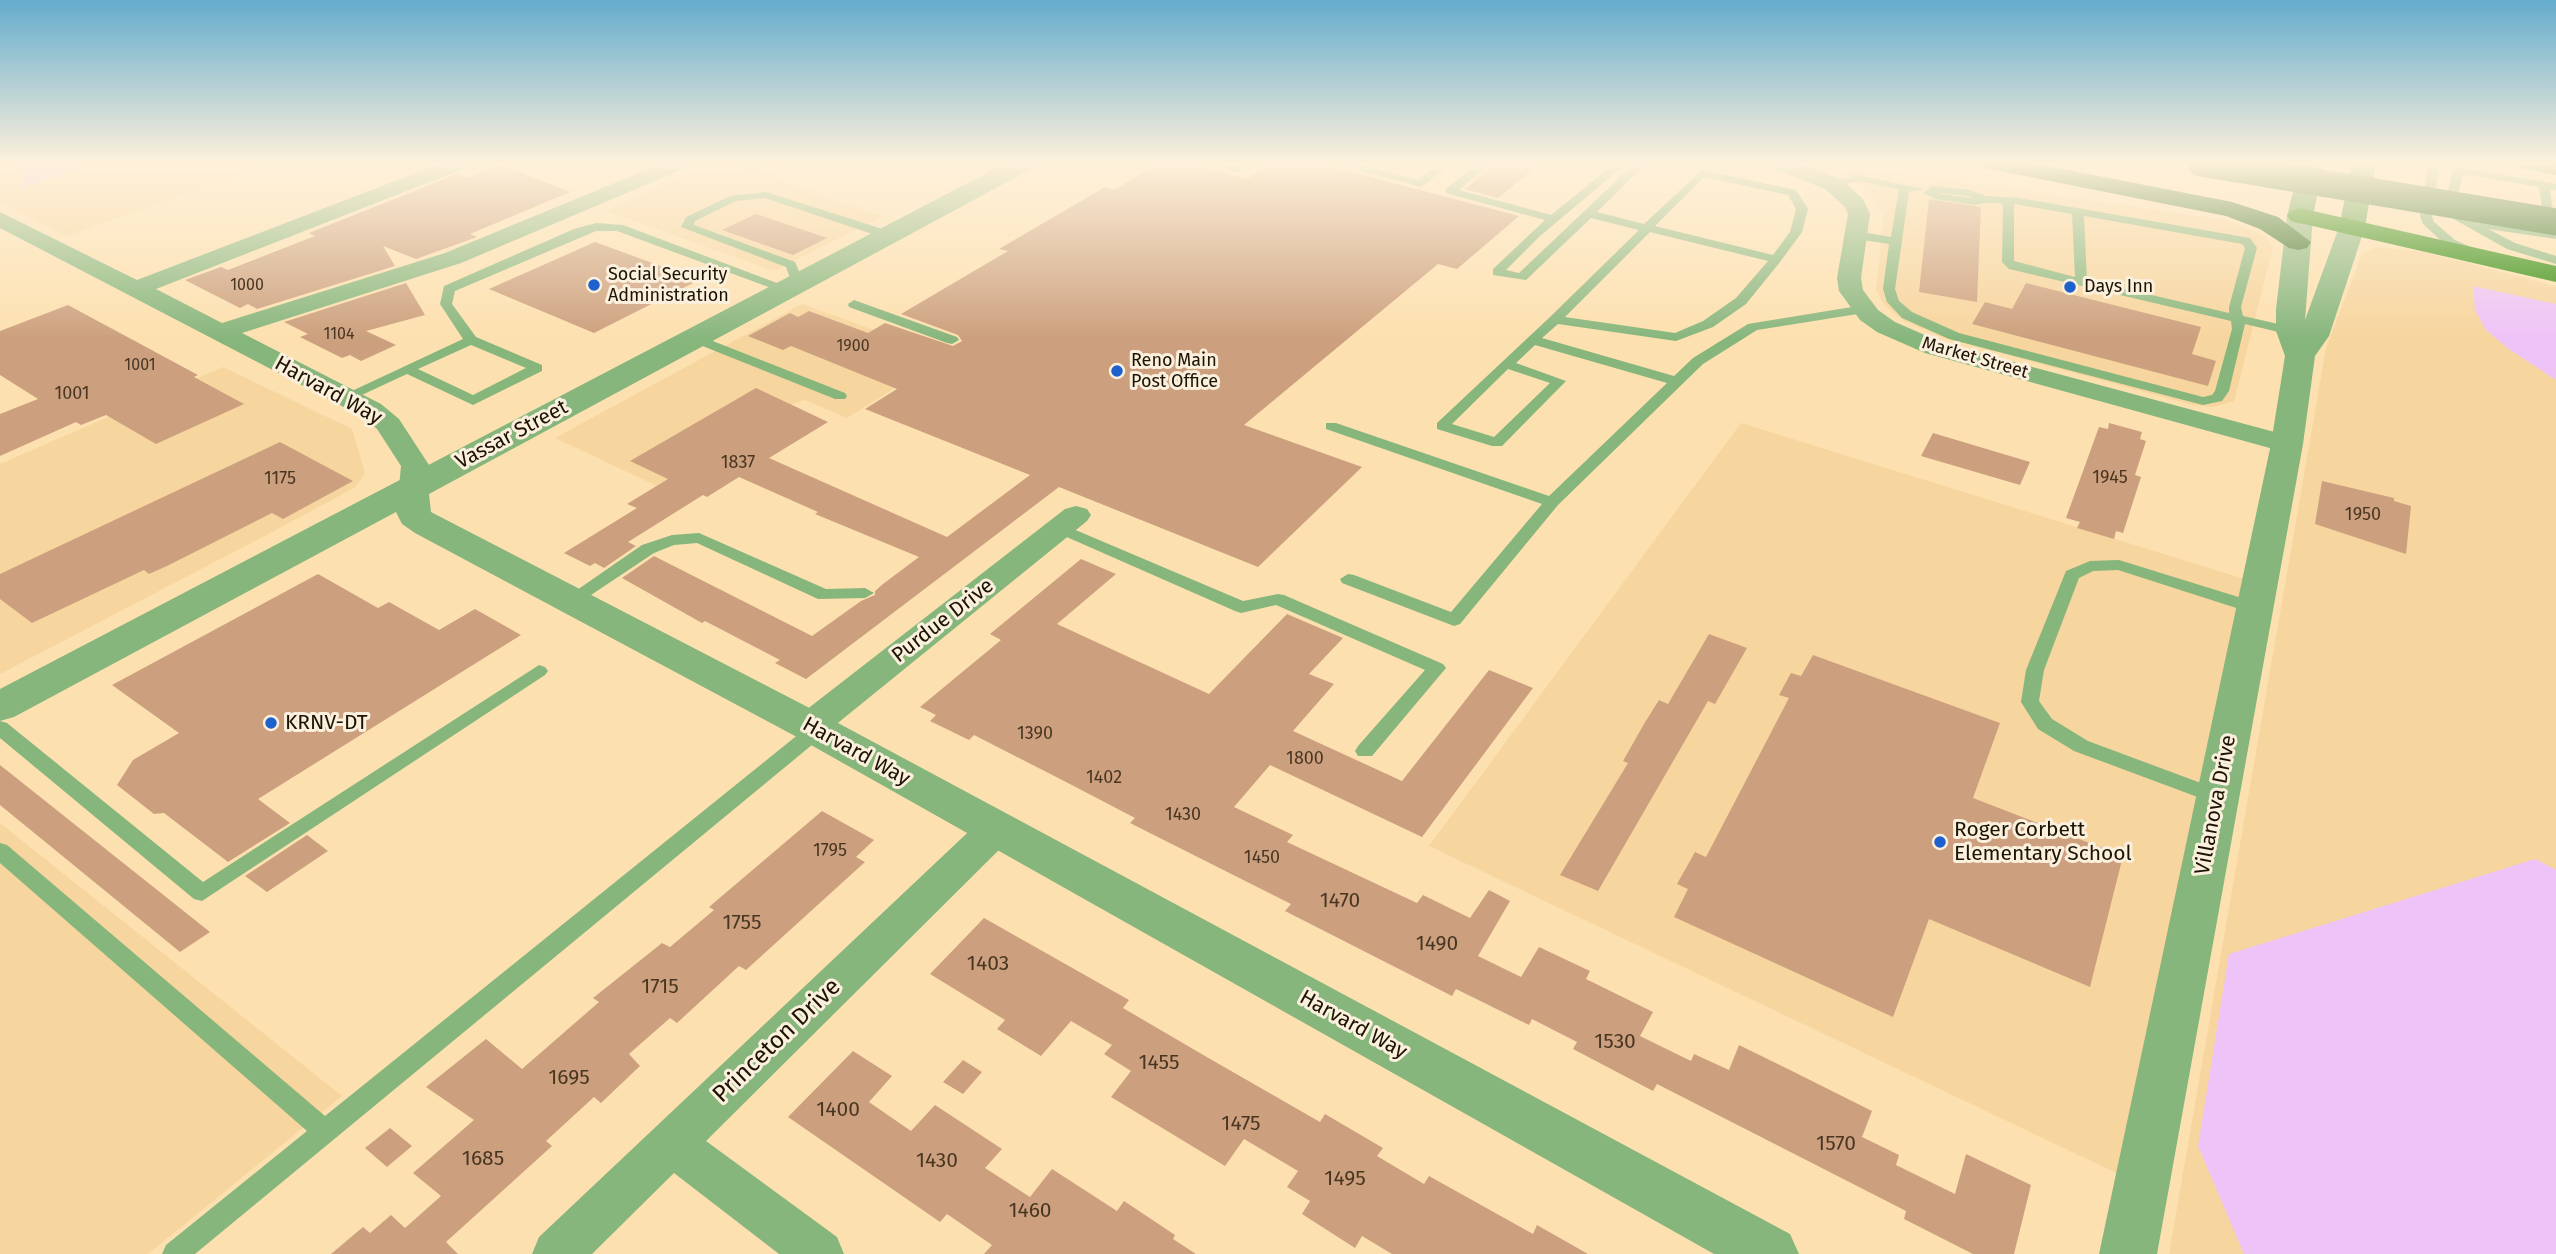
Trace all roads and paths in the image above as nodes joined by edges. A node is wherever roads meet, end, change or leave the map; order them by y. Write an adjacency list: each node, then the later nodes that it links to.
1 (5, 222): 37 (street, Harvard Way)
2 (310, 222): 37 (street)
3 (541, 222): 42 (street)
4 (689, 222): 36 (lane)
5 (847, 222): 28 (lane)
6 (913, 222): 28 (street, Vassar Street)
7 (1551, 222): 8 (lane)
8 (1581, 222)
9 (1620, 222): 26 (lane)
10 (1653, 222): 26 (lane)
11 (1799, 222): 32 (lane)
12 (1858, 222): 29 (street, Market Street)
13 (1899, 222): 30 (lane)
14 (2009, 222): 35 (lane)
15 (2078, 222): 35 (lane)
16 (2133, 222): 40 (lane)
17 (2265, 222): 27 (highway)
18 (2268, 222): 27 (highway)
19 (2300, 222): 27 (main road, Villanova Drive)
20 (2354, 222): 25 (main road, Villanova Drive)
21 (2429, 222): 31 (lane)
22 (2466, 222): 33 (lane)
23 (2468, 222): 24 (lane)
24 (2552, 222)
25 (2353, 227): 27 (main road); 31 (main road); 47 (street, Villanova Drive)
26 (1647, 228): 32 (lane); 41 (lane)
27 (2299, 229): 47 (street, Villanova Drive)
28 (888, 235): 36 (street, Vassar Street)
29 (1856, 235): 30 (lane); 39 (street, Market Street)
30 (1896, 241): 50 (lane)
31 (2483, 256): 34 (main road)
32 (1776, 259): 41 (lane)
33 (2556, 260)
34 (2556, 274)
35 (2081, 281): 40 (lane)
36 (792, 286): 43 (street, Vassar Street); 44 (lane)
37 (135, 289): 42 (street, Harvard Way)
38 (854, 304): 45 (lane)
39 (1864, 309): 50 (street, Market Street); 51 (lane)
40 (2237, 318): 47 (lane); 50 (lane)
41 (1555, 320): 46 (lane)
42 (220, 332): 53 (street, Harvard Way)
43 (695, 338): 52 (lane); 56 (street, Vassar Street)
44 (471, 340): 49 (lane); 49 (lane)
45 (952, 340)
46 (1533, 340): 48 (lane); 51 (lane)
47 (2295, 343): 55 (street, Villanova Drive)
48 (1506, 364): 48 (lane)
49 (407, 369): 53 (lane)
50 (2077, 378): 55 (street, Market Street)
51 (1676, 381): 57 (lane)
52 (840, 396)
53 (346, 397): 56 (street, Harvard Way)
54 (1331, 426): 57 (lane)
55 (2287, 444): 62 (street, Villanova Drive)
56 (414, 487): 61 (street, Harvard Way); 64 (street, Vassar Street)
57 (1552, 502): 59 (lane)
58 (1068, 522): 65 (street, Purdue Drive); 66 (lane)
59 (1348, 579)
60 (865, 593): 61 (lane)
61 (573, 599): 65 (street, Harvard Way)
62 (2255, 608): 67 (street, Villanova Drive); 67 (lane)
63 (539, 671): 64 (lane)
64 (3, 706)
65 (814, 728): 68 (street, Harvard Way); 70 (lane)
66 (1365, 751)
67 (2218, 797): 76 (street, Villanova Drive)
68 (996, 829): 71 (street, Princeton Drive); 75 (street, Harvard Way)
69 (0, 851): 70 (lane)
70 (326, 1132): 72 (lane)
71 (671, 1143): 73 (street, Princeton Drive); 74 (street)
72 (175, 1254)
73 (557, 1254)
74 (819, 1254)
75 (1770, 1254)
76 (2128, 1254)

